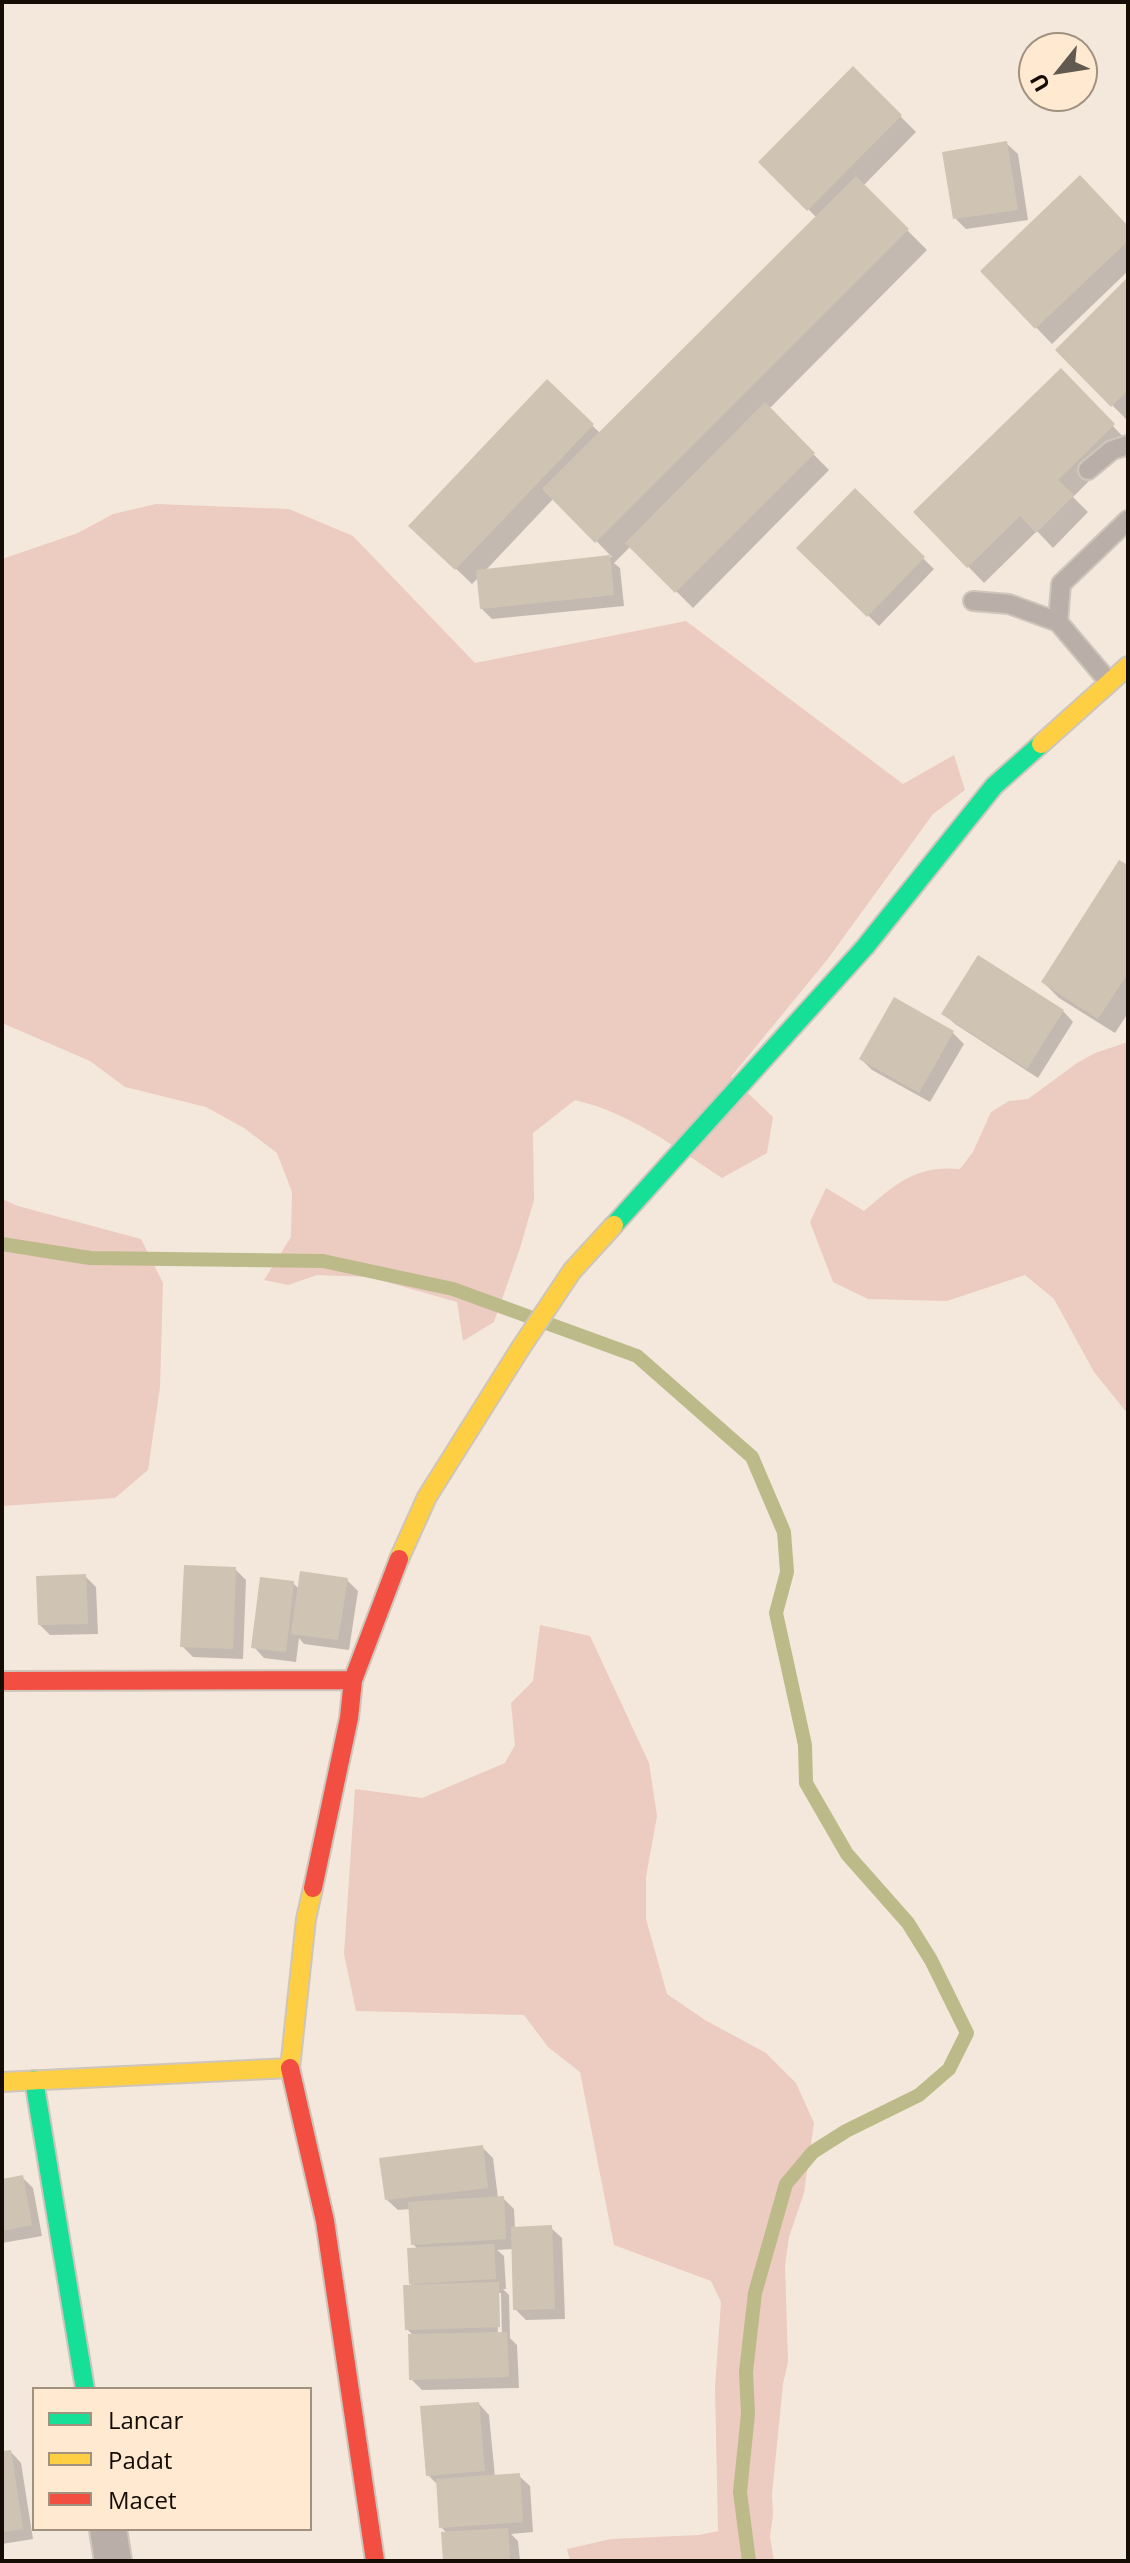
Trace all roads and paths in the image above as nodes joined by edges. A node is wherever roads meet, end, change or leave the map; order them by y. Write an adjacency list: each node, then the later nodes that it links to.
1 (1128, 445): 2 (lane)
2 (1088, 470)
3 (1128, 520): 5 (lane)
4 (973, 601): 5 (lane)
5 (1058, 622): 7 (lane)
6 (1128, 666): 7 (main road)
7 (1109, 682): 8 (main road)
8 (353, 1680): 9 (main road); 10 (main road)
9 (2, 1681)
10 (290, 2068): 11 (main road); 16 (main road)
11 (34, 2080): 12 (main road); 13 (main road)
12 (2, 2082)
13 (85, 2387)
14 (108, 2531): 15 (street)
15 (113, 2561)
16 (375, 2561)

